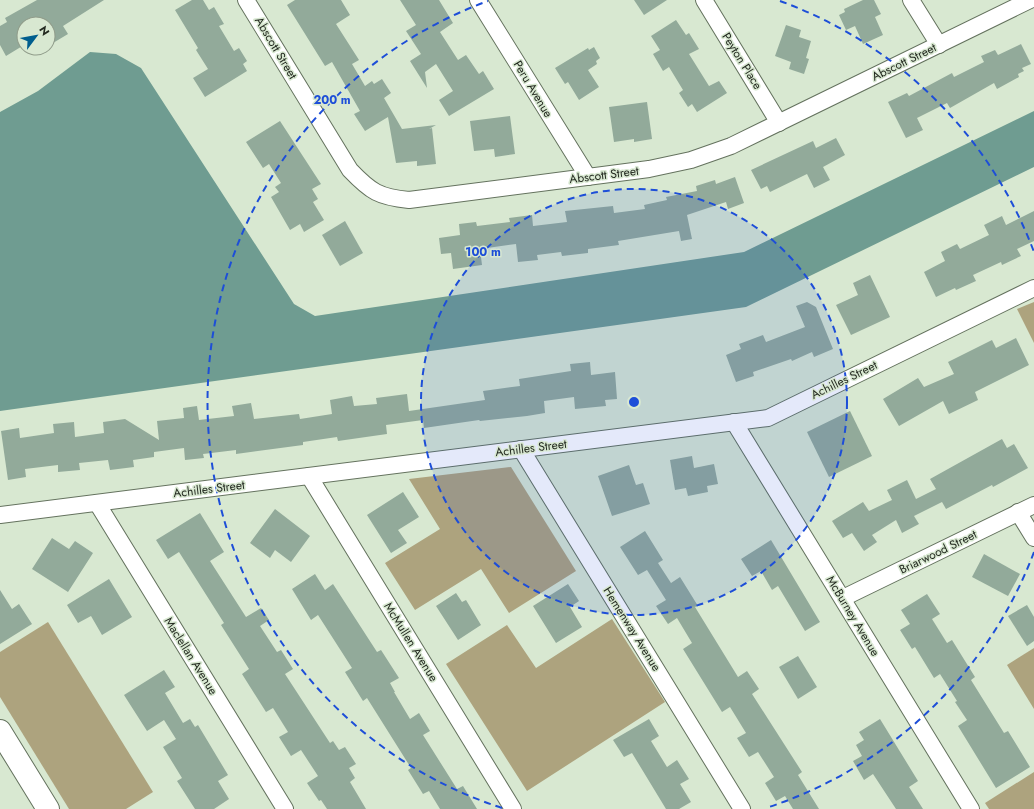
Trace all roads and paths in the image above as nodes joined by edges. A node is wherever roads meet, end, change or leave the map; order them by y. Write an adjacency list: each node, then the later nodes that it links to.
1 (246, 0): 8 (street, Abscott Street)
2 (478, 0): 8 (street, Peru Avenue)
3 (704, 0): 7 (street, Peyton Place)
4 (911, 0): 6 (street)
5 (1030, 0): 6 (street, Abscott Street)
6 (938, 45): 7 (street, Abscott Street)
7 (779, 123): 8 (street, Abscott Street)
8 (588, 177)
9 (1034, 288): 10 (street, Achilles Street)
10 (734, 422): 11 (street, Achilles Street); 18 (street, McBurney Avenue)
11 (522, 449): 12 (street, Achilles Street); 23 (street, Hemenway Avenue)
12 (309, 476): 13 (street, Achilles Street); 22 (street, McMullen Avenue)
13 (97, 503): 16 (street, Achilles Street); 21 (street, Maclellan Avenue)
14 (1034, 505): 15 (street, Briarwood Street)
15 (1018, 512): 17 (street); 18 (street, Briarwood Street)
16 (0, 515)
17 (1034, 538)
18 (842, 598): 24 (street, McBurney Avenue)
19 (0, 731): 20 (street)
20 (48, 809)
21 (285, 809)
22 (514, 809)
23 (742, 809)
24 (971, 809)

